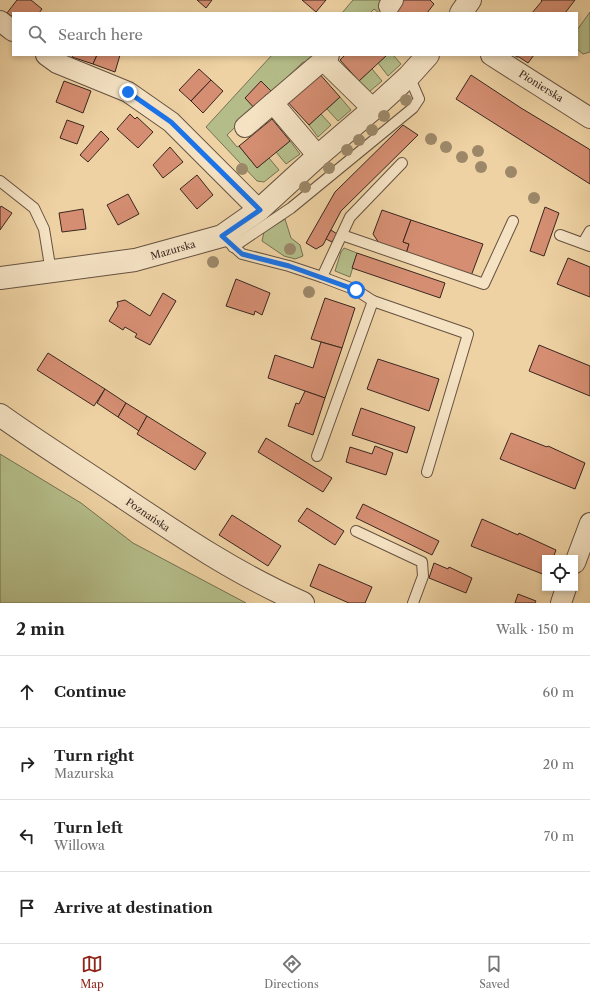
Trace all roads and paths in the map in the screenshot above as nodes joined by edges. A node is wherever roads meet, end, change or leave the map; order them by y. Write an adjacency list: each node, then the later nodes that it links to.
1 (0, 21): 2 (street)
2 (12, 30)
3 (47, 56): 14 (street)
4 (493, 56): 9 (street, Pionierska)
5 (326, 57): 7 (street); 8 (street)
6 (419, 62): 8 (street, Mazurska); 19 (lane)
7 (273, 103): 10 (street); 11 (street)
8 (373, 109): 11 (street, Mazurska)
9 (590, 118)
10 (245, 127)
11 (318, 156): 14 (street, Mazurska)
12 (402, 163): 17 (lane)
13 (0, 181): 21 (lane)
14 (260, 210): 19 (street, Mazurska)
15 (513, 221): 17 (lane)
16 (590, 231): 20 (lane)
17 (342, 235): 22 (lane)
18 (560, 235): 20 (lane)
19 (228, 241): 21 (street, Mazurska); 22 (lane)
20 (587, 244)
21 (51, 272): 23 (street, Mazurska)
22 (322, 277): 24 (lane)
23 (0, 278)
24 (373, 301): 26 (lane); 27 (lane)
25 (0, 415): 32 (street, Poznańska)
26 (317, 456)
27 (427, 472)
28 (590, 523): 30 (street)
29 (356, 531): 33 (lane)
30 (578, 555)
31 (565, 591): 34 (street)
32 (303, 603)
33 (413, 603)
34 (561, 603)

